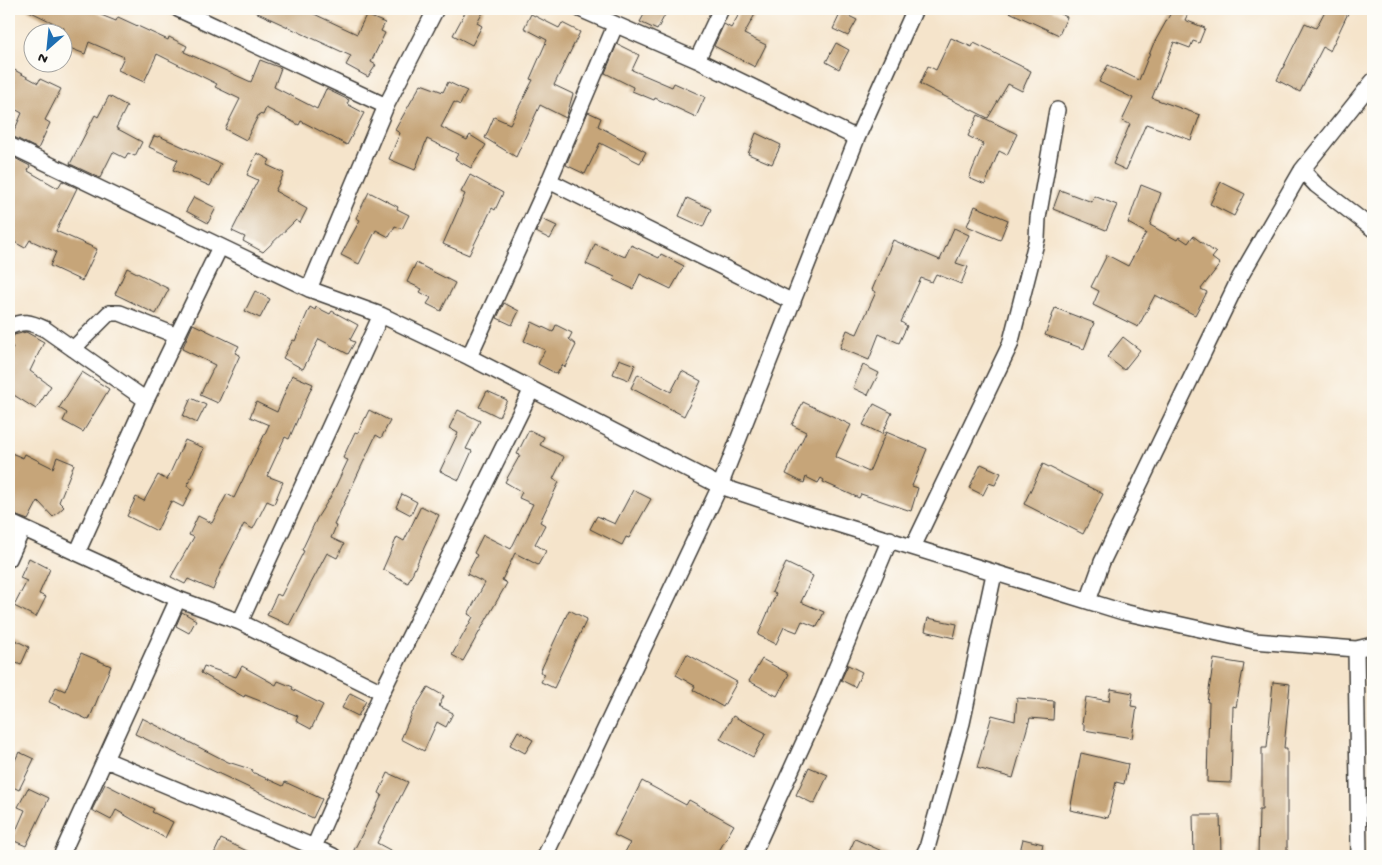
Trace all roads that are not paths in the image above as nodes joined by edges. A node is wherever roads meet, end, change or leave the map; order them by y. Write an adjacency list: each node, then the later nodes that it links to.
1 (178, 9): 9 (street)
2 (436, 9): 9 (street)
3 (580, 9): 6 (street)
4 (721, 9): 7 (street)
5 (915, 9): 11 (street)
6 (615, 26): 7 (street); 14 (street)
7 (697, 60): 11 (street)
8 (1373, 81): 13 (street)
9 (386, 106): 17 (street)
10 (1058, 110): 29 (street)
11 (857, 138): 18 (street)
12 (9, 145): 16 (street)
13 (1302, 170): 15 (street); 34 (street)
14 (550, 181): 18 (street); 23 (street)
15 (1373, 229)
16 (220, 247): 17 (street); 21 (street)
17 (309, 289): 19 (street)
18 (793, 302): 26 (street)
19 (381, 315): 23 (street); 35 (street)
20 (9, 327): 22 (street)
21 (177, 336): 22 (street); 25 (street)
22 (72, 348): 25 (street)
23 (469, 356): 24 (street)
24 (532, 389): 26 (street); 38 (street)
25 (146, 400): 30 (street)
26 (720, 486): 28 (street); 43 (street)
27 (15, 526): 30 (street); 31 (street)
28 (890, 539): 29 (street); 44 (street)
29 (913, 547): 32 (street)
30 (77, 553): 33 (street)
31 (9, 559)
32 (994, 574): 34 (street); 45 (street)
33 (178, 600): 35 (street); 39 (street)
34 (1088, 601): 37 (street)
35 (240, 622): 38 (street)
36 (1373, 645): 37 (street)
37 (1356, 649): 46 (street)
38 (382, 692): 40 (street)
39 (106, 760): 40 (street); 41 (street)
40 (314, 847): 42 (street)
41 (60, 856)
42 (333, 856)
43 (545, 856)
44 (752, 856)
45 (923, 856)
46 (1359, 856)

